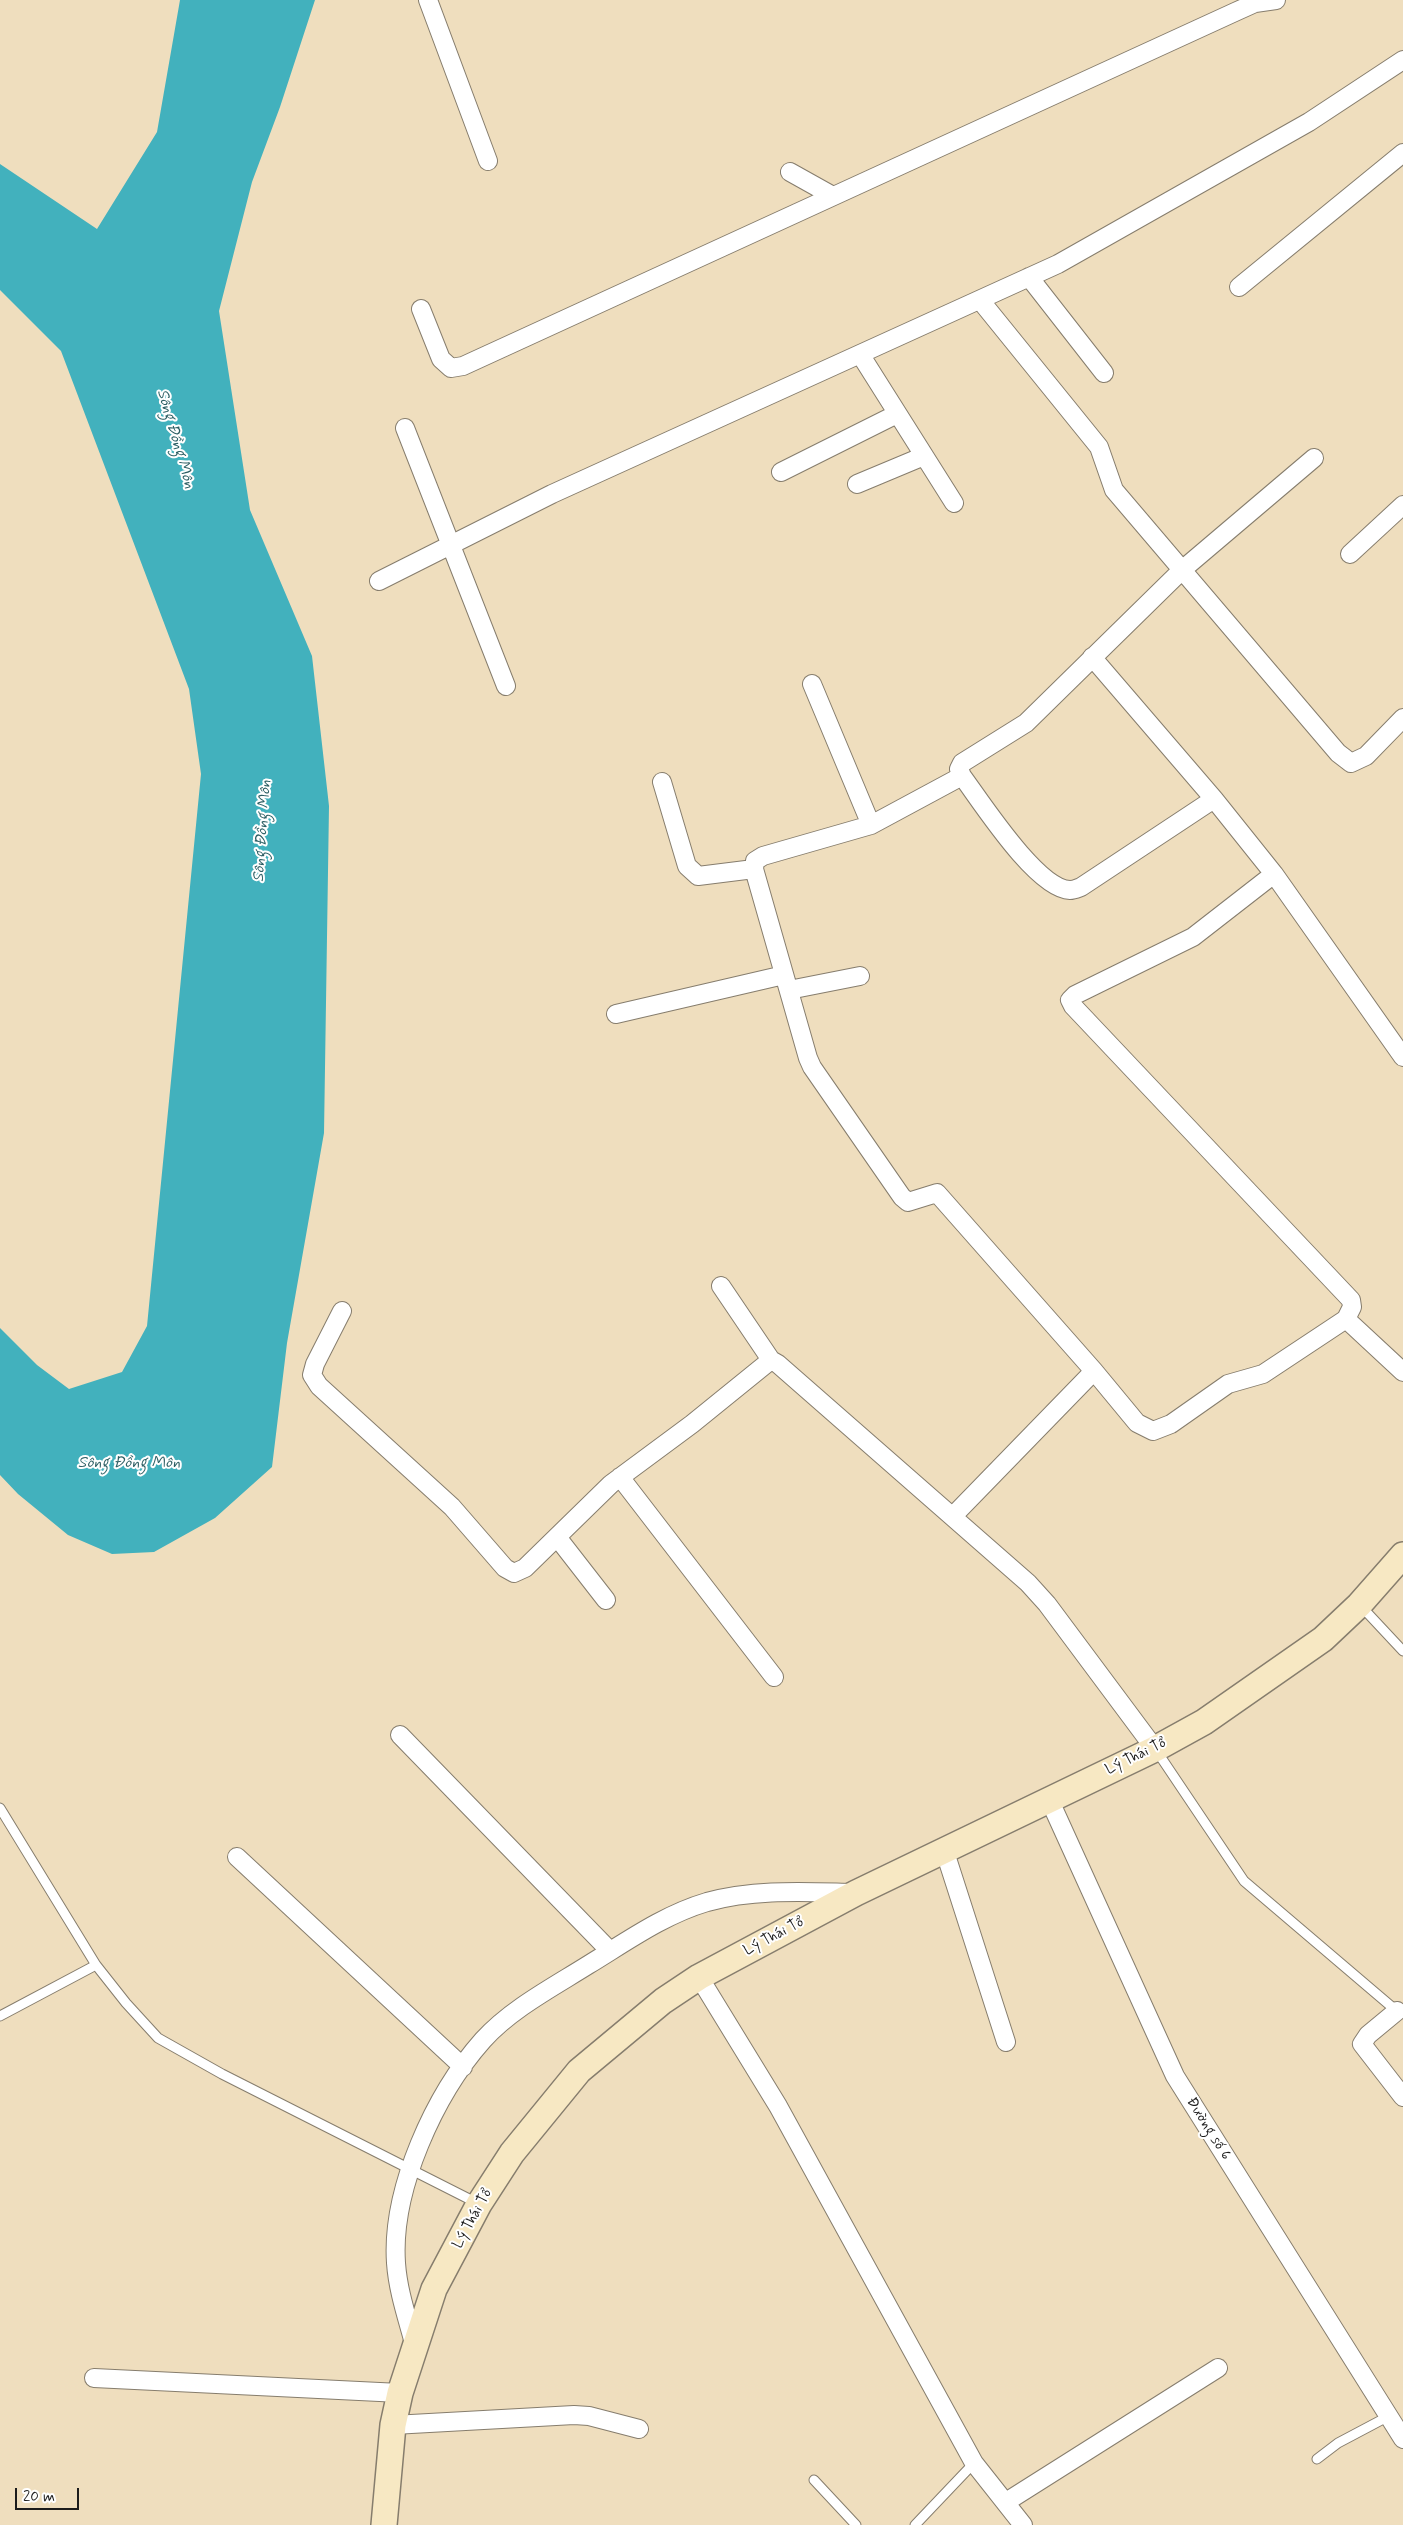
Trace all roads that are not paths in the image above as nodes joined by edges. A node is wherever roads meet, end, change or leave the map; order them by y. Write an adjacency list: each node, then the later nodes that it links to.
1 (428, 0): 5 (street)
2 (1276, 0): 7 (street)
3 (1403, 60): 8 (street)
4 (1403, 153): 9 (street)
5 (488, 161)
6 (790, 172): 7 (street)
7 (833, 196): 11 (street)
8 (1029, 277): 10 (street); 13 (street)
9 (1238, 287)
10 (980, 300): 12 (street); 24 (street)
11 (421, 309)
12 (860, 354): 14 (street); 22 (street)
13 (1104, 372)
14 (898, 414): 16 (street); 18 (street)
15 (406, 428): 22 (street)
16 (924, 456): 19 (street); 20 (street)
17 (1314, 458): 24 (street)
18 (781, 472)
19 (857, 484)
20 (954, 503)
21 (1403, 505): 23 (street)
22 (451, 544): 25 (street); 28 (street)
23 (1350, 554)
24 (1182, 570): 26 (street); 29 (street)
25 (379, 581)
26 (1092, 657): 30 (street); 32 (street)
27 (812, 684): 33 (street)
28 (506, 686)
29 (1403, 718)
30 (962, 776): 32 (street); 33 (street)
31 (662, 782): 34 (street)
32 (1214, 799): 35 (street)
33 (872, 825): 34 (street)
34 (754, 869): 37 (street)
35 (1274, 874): 39 (street); 42 (street)
36 (860, 976): 37 (street)
37 (787, 982): 38 (street); 44 (street)
38 (616, 1014)
39 (1403, 1057)
40 (721, 1286): 43 (street)
41 (342, 1311): 48 (street)
42 (1346, 1319): 44 (street); 45 (street)
43 (771, 1360): 46 (street); 47 (street)
44 (1094, 1371): 47 (street)
45 (1403, 1372)
46 (620, 1477): 48 (street); 53 (street)
47 (953, 1516): 55 (street)
48 (557, 1536): 50 (street)
49 (1403, 1555): 51 (main road, Lý Thái Tổ)
50 (606, 1600)
51 (1359, 1605): 52 (lane); 55 (main road, Lý Thái Tổ)
52 (1403, 1651)
53 (774, 1677)
54 (400, 1735): 61 (street)
55 (1155, 1749): 56 (main road, Lý Thái Tổ); 64 (lane)
56 (1048, 1799): 58 (main road, Lý Thái Tổ); 75 (street, Đường số 6)
57 (0, 1808): 62 (lane)
58 (944, 1849): 60 (main road, Lý Thái Tổ); 66 (street)
59 (237, 1857): 67 (street)
60 (856, 1893): 61 (street); 63 (main road, Lý Thái Tổ)
61 (610, 1951): 67 (street)
62 (96, 1965): 65 (lane); 69 (lane)
63 (699, 1977): 70 (main road, Lý Thái Tổ); 80 (street)
64 (1400, 2014): 68 (street)
65 (0, 2016)
66 (1006, 2042)
67 (463, 2067): 69 (street)
68 (1403, 2097)
69 (410, 2168): 70 (lane); 71 (street)
70 (479, 2204): 71 (main road, Lý Thái Tổ)
71 (415, 2347): 74 (main road, Lý Thái Tổ)
72 (1218, 2368): 82 (street)
73 (94, 2378): 74 (street)
74 (400, 2393): 76 (main road, Lý Thái Tổ)
75 (1388, 2416): 78 (street, Đường số 6); 79 (lane)
76 (393, 2425): 77 (street); 83 (main road, Lý Thái Tổ)
77 (638, 2429)
78 (1403, 2439)
79 (1317, 2459)
80 (974, 2463): 82 (street); 85 (lane)
81 (814, 2480): 84 (lane)
82 (1006, 2502): 86 (street)
83 (384, 2525)
84 (856, 2525)
85 (915, 2525)
86 (1022, 2525)

